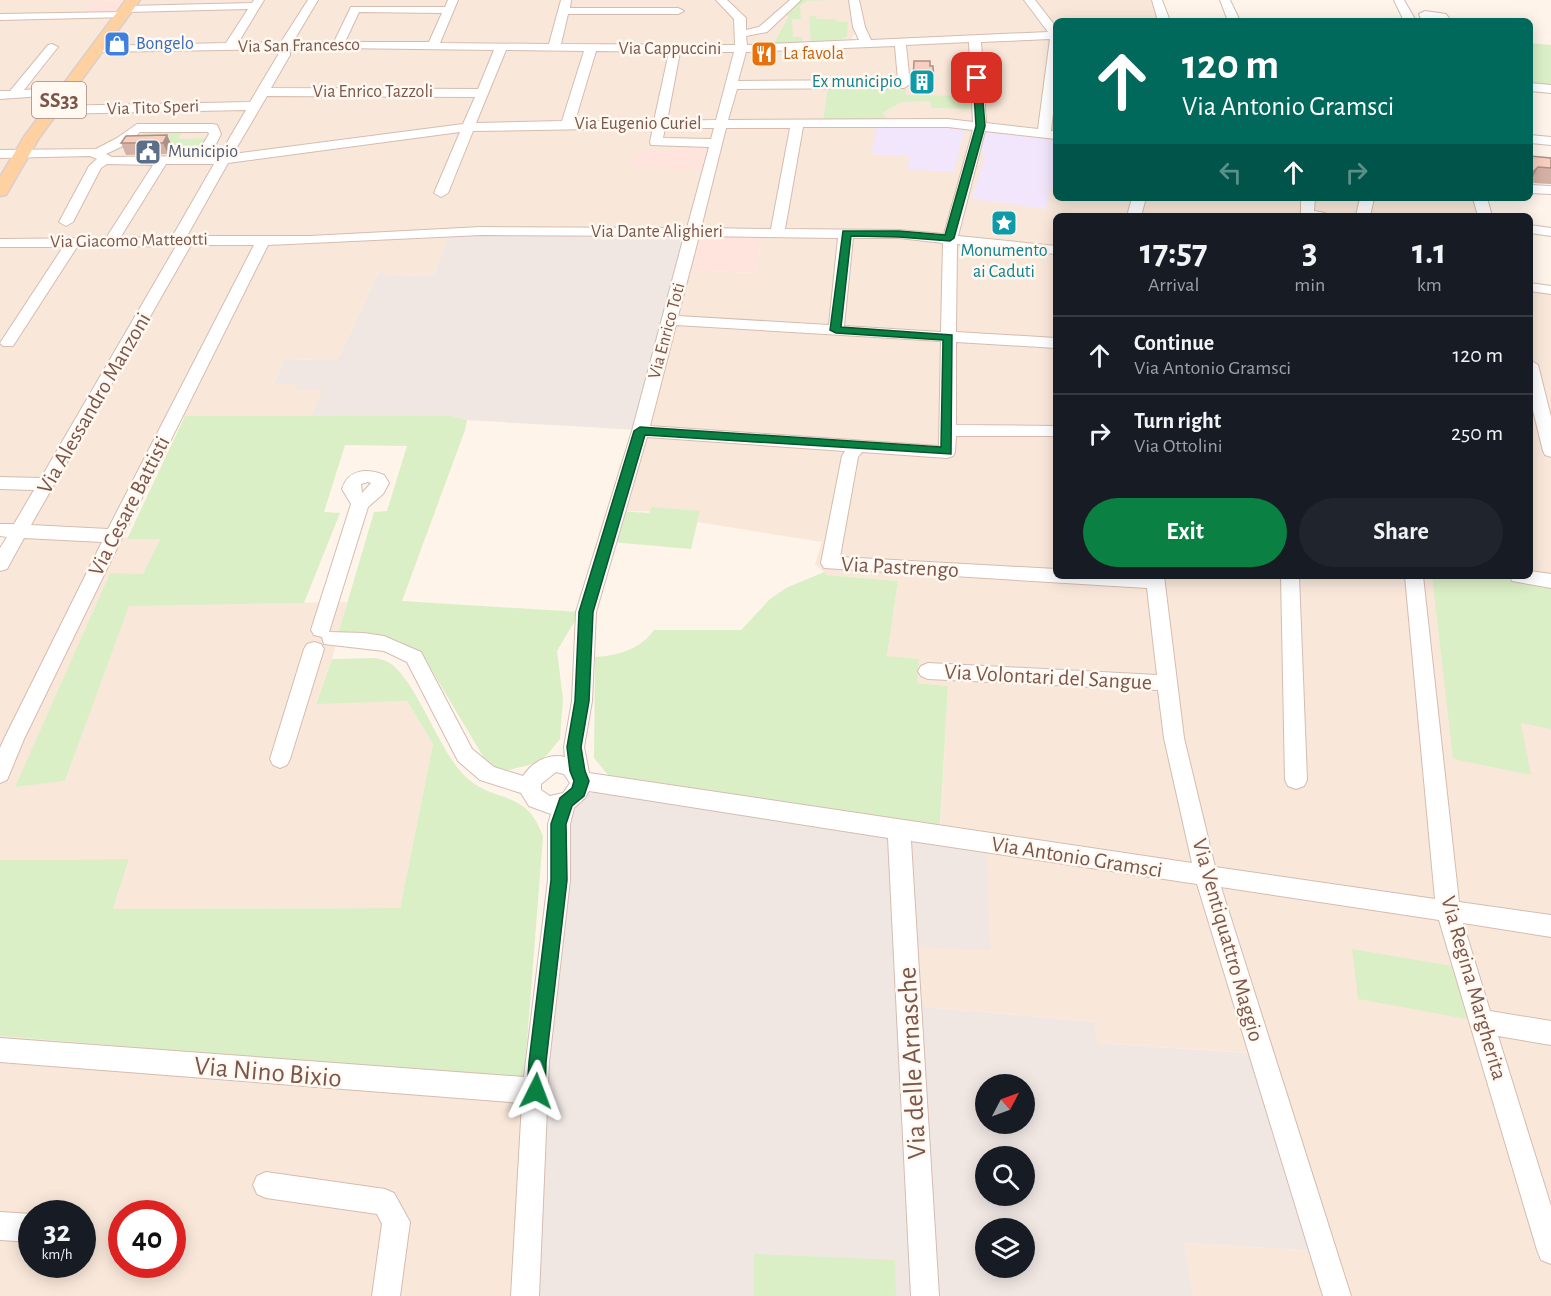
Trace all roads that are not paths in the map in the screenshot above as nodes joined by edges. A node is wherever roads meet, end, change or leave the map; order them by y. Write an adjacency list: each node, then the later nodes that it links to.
1 (314, 0): 29 (street, Via Alessandro Manzoni)
2 (721, 0): 22 (street)
3 (796, 0): 22 (street)
4 (854, 0): 25 (street)
5 (1029, 0): 21 (street)
6 (1157, 0): 16 (street)
7 (1225, 0): 17 (street)
8 (1399, 0): 18 (street)
9 (257, 3): 13 (street); 31 (street)
10 (451, 5): 27 (street); 30 (street)
11 (565, 5): 12 (street); 33 (street)
12 (648, 5): 14 (street)
13 (128, 8): 15 (street); 37 (main road, SS33)
14 (678, 11)
15 (0, 17)
16 (1163, 18)
17 (1233, 18)
18 (1408, 18)
19 (1427, 18): 20 (street)
20 (1443, 18)
21 (1053, 32)
22 (740, 34): 36 (street)
23 (1053, 36): 24 (street, Via Cappuccini)
24 (975, 39): 26 (street, Via Cappuccini); 53 (street)
25 (859, 42): 26 (street, Via Cappuccini); 36 (street, Via Cappuccini)
26 (900, 42): 38 (street)
27 (338, 45): 29 (street, Via San Francesco); 30 (street, Via San Francesco)
28 (52, 46): 45 (street)
29 (285, 46): 31 (street, Via San Francesco); 43 (street, Via Alessandro Manzoni)
30 (433, 46): 32 (street, Via San Francesco)
31 (230, 47): 37 (street, Via San Francesco)
32 (501, 48): 33 (street, Via Cappuccini); 44 (street)
33 (554, 48): 34 (street, Via Cappuccini)
34 (591, 48): 35 (street, Via Cappuccini); 49 (street)
35 (675, 49): 36 (street, Via Cappuccini); 50 (street)
36 (741, 49): 38 (street)
37 (96, 50): 42 (main road, SS33)
38 (731, 85): 51 (street)
39 (1053, 85): 55 (street)
40 (1533, 87): 41 (street)
41 (1551, 89)
42 (66, 91): 45 (street); 48 (main road, SS33)
43 (262, 92): 44 (street, Via Enrico Tazzoli); 47 (street, Via Alessandro Manzoni)
44 (483, 93): 54 (street)
45 (14, 94): 46 (street)
46 (0, 95)
47 (254, 106): 48 (street, Via Tito Speri); 64 (street, Via Alessandro Manzoni)
48 (52, 110): 59 (main road, SS33)
49 (567, 124): 50 (street, Via Eugenio Curiel); 54 (street, Via Eugenio Curiel)
50 (660, 124): 51 (street, Via Eugenio Curiel); 58 (street)
51 (721, 124): 52 (street, Via Eugenio Curiel); 58 (street)
52 (797, 124): 53 (street, Via Eugenio Curiel); 72 (street)
53 (980, 126): 55 (street, Via Eugenio Curiel); 75 (street)
54 (469, 127): 64 (street, Via Eugenio Curiel); 68 (street)
55 (1050, 134)
56 (1533, 139): 57 (street)
57 (1551, 141)
58 (717, 143): 71 (street)
59 (24, 153): 60 (street, Via Eugenio Curiel); 61 (street, Via Eugenio Curiel); 67 (main road, SS33)
60 (0, 154)
61 (103, 158): 62 (street, Via Eugenio Curiel); 63 (street); 69 (street)
62 (162, 160): 63 (street, Via Eugenio Curiel); 79 (street)
63 (201, 160): 64 (street, Via Eugenio Curiel)
64 (222, 160): 76 (street, Via Alessandro Manzoni)
65 (1533, 189): 66 (street)
66 (1551, 190)
67 (0, 191)
68 (441, 193)
69 (66, 222)
70 (1533, 229): 73 (street)
71 (694, 232): 72 (street, Via Dante Alighieri); 77 (street, Via Dante Alighieri); 84 (street, Via Enrico Toti)
72 (777, 232): 74 (street, Via Dante Alighieri)
73 (1551, 232)
74 (846, 233): 75 (street, Via Dante Alighieri); 85 (street)
75 (950, 238): 81 (street, Via Dante Alighieri); 86 (street)
76 (182, 241): 77 (street, Via Giacomo Matteotti); 79 (street, Via Giacomo Matteotti); 96 (street, Via Alessandro Manzoni)
77 (260, 241): 100 (street, Via Cesare Battisti)
78 (74, 242): 79 (street, Via Giacomo Matteotti); 80 (street, Via Giacomo Matteotti); 87 (street)
79 (111, 242)
80 (0, 243)
81 (1053, 250)
82 (1533, 287): 83 (street)
83 (1551, 290)
84 (669, 320): 85 (street); 92 (street, Via Enrico Toti)
85 (836, 330): 86 (street)
86 (948, 337): 88 (street); 90 (street)
87 (8, 343)
88 (1053, 343)
89 (1533, 377): 94 (street)
90 (947, 430): 91 (street); 93 (street)
91 (1053, 430)
92 (640, 431): 93 (street); 111 (street)
93 (857, 446): 102 (street, Via Pastrengo)
94 (1551, 451)
95 (0, 483): 96 (street)
96 (47, 484): 99 (street, Via Alessandro Manzoni)
97 (360, 504): 108 (street)
98 (0, 530): 99 (street)
99 (20, 531): 100 (street); 101 (street, Via Alessandro Manzoni)
100 (114, 536): 114 (street, Via Cesare Battisti)
101 (0, 564)
102 (1053, 576)
103 (1533, 578): 107 (street)
104 (1156, 579): 110 (street, Via Ventiquattro Maggio)
105 (1290, 579): 115 (street)
106 (1414, 579): 120 (street, Via Regina Margherita)
107 (1551, 581)
108 (322, 639): 112 (street); 116 (street)
109 (928, 671): 110 (street, Via Volontari del Sangue)
110 (1168, 683): 119 (street, Via Ventiquattro Maggio)
111 (574, 747): 113 (street); 117 (street)
112 (280, 759)
113 (555, 763): 116 (street); 117 (street)
114 (0, 774)
115 (1296, 780)
116 (531, 782): 117 (street)
117 (568, 796): 118 (street, Via Antonio Gramsci); 125 (street)
118 (899, 830): 119 (street, Via Antonio Gramsci); 132 (street, Via delle Arnasche)
119 (1206, 876): 120 (street, Via Antonio Gramsci); 133 (street, Via Ventiquattro Maggio)
120 (1448, 911): 121 (street, Via Antonio Gramsci); 122 (street, Via Regina Margherita)
121 (1551, 926)
122 (1481, 1021): 123 (street); 129 (street, Via Regina Margherita)
123 (1551, 1033)
124 (0, 1050): 125 (street, Via Nino Bixio)
125 (536, 1091): 131 (street)
126 (266, 1185): 130 (street)
127 (0, 1226): 128 (street)
128 (18, 1227)
129 (1551, 1250)
130 (386, 1296)
131 (525, 1296)
132 (925, 1296)
133 (1337, 1296)

